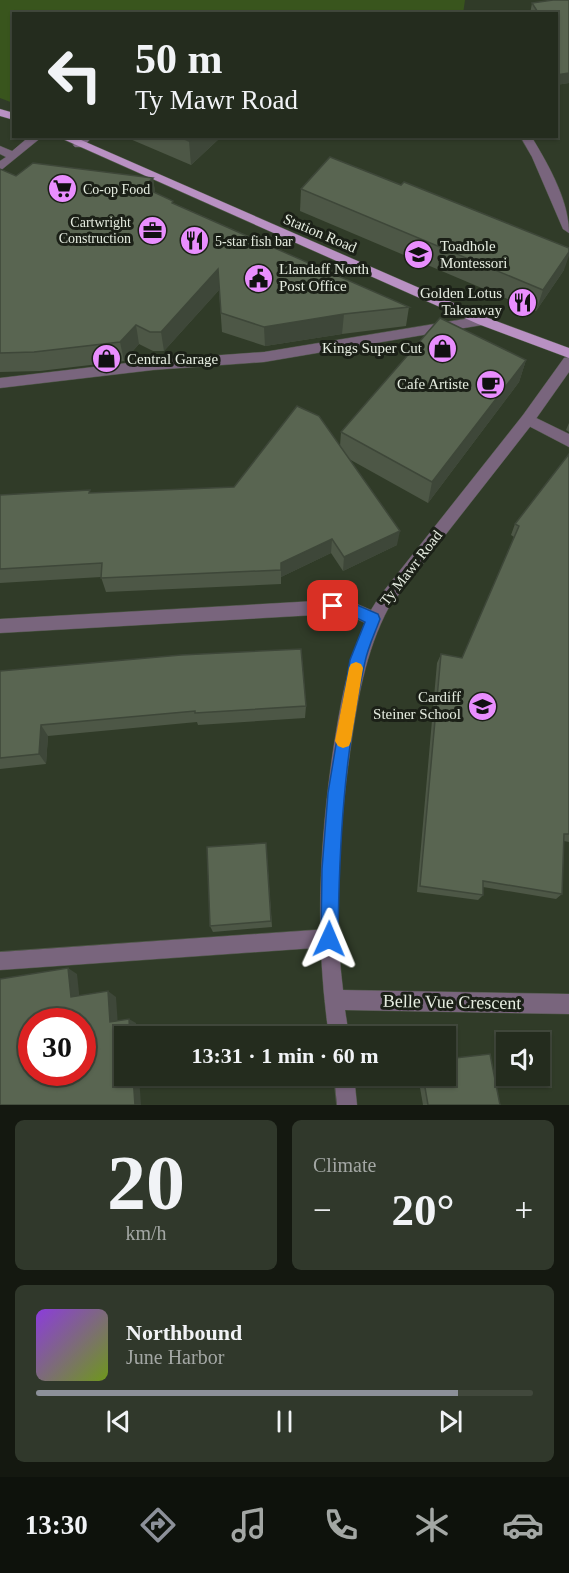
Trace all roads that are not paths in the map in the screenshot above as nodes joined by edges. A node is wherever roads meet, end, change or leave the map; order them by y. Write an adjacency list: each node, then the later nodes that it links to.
1 (36, 138): 5 (street)
2 (526, 138): 7 (street)
3 (84, 141): 8 (main road, Station Road)
4 (0, 150): 5 (street)
5 (14, 156): 6 (street)
6 (0, 167)
7 (569, 229)
8 (483, 321): 9 (main road, Station Road); 11 (street)
9 (569, 353)
10 (569, 362): 12 (street, Ty Mawr Road)
11 (0, 383)
12 (528, 419): 13 (street); 14 (street, Ty Mawr Road)
13 (569, 441)
14 (373, 619): 15 (street, Ty Mawr Road); 16 (street)
15 (0, 626)
16 (329, 939): 17 (street); 18 (street)
17 (0, 961)
18 (335, 1000): 19 (street, Belle Vue Crescent); 20 (street)
19 (569, 1004)
20 (338, 1026)
21 (345, 1086): 22 (street)
22 (347, 1105)

